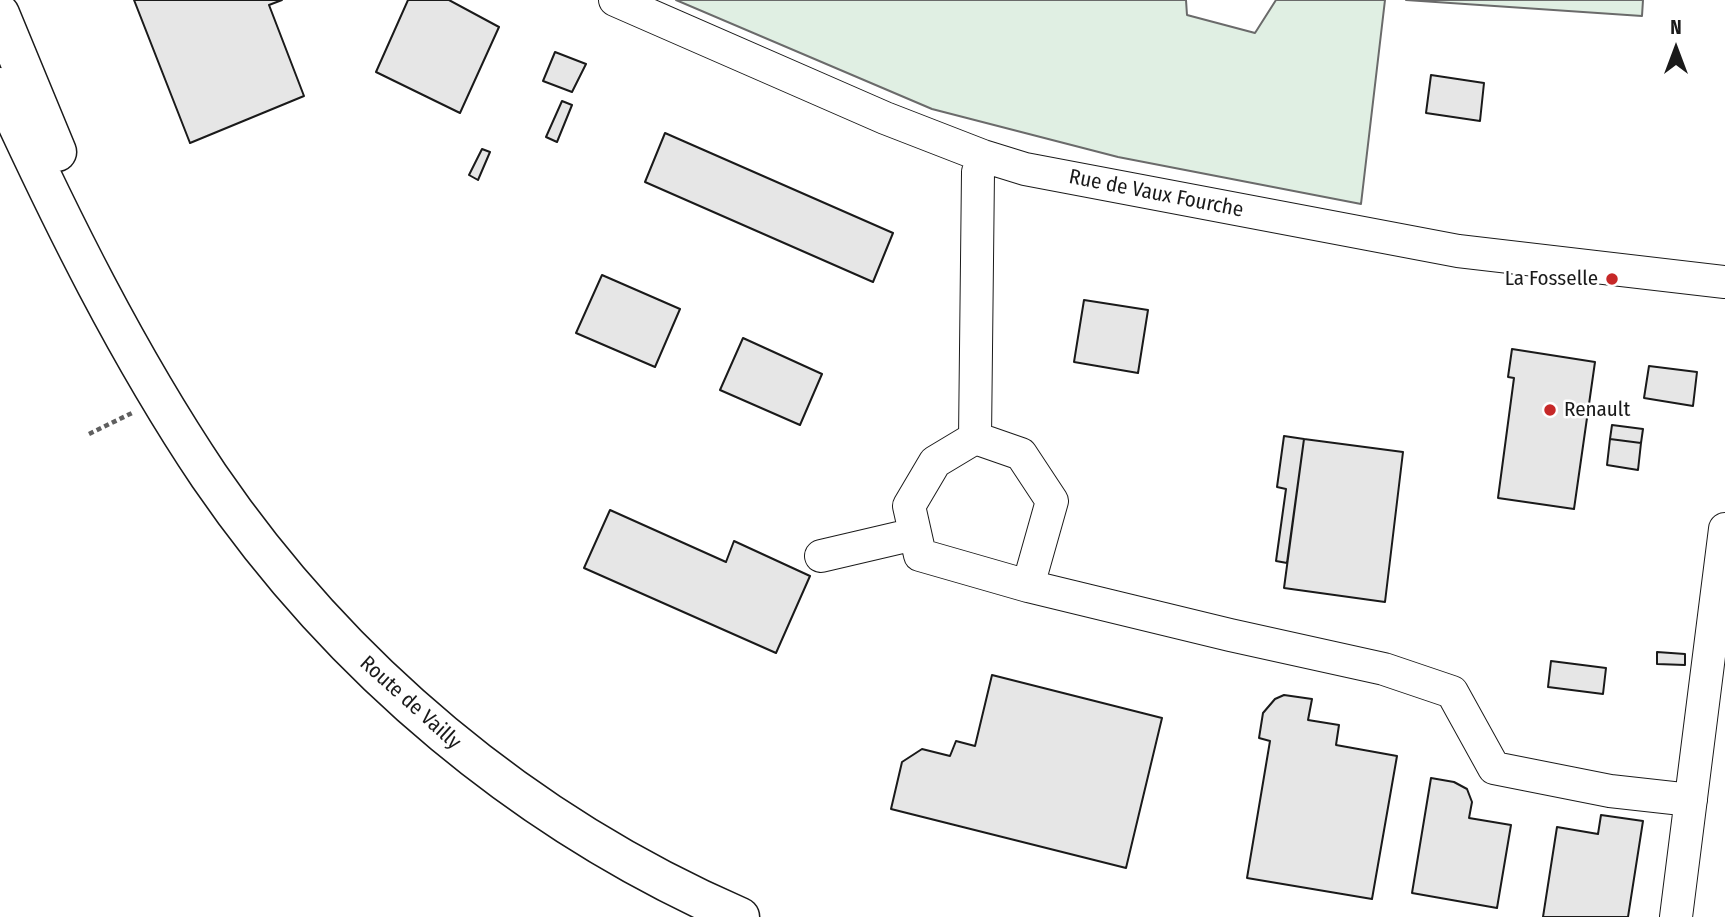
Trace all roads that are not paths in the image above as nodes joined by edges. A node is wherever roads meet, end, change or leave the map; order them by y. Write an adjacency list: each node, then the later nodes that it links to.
1 (615, 0): 4 (street, Rue de Vaux Fourche)
2 (0, 14): 6 (main road)
3 (0, 87): 6 (main road)
4 (983, 156): 5 (street, Rue de Vaux Fourche); 7 (street)
5 (1725, 282)
6 (161, 399): 13 (main road, Route de Vailly)
7 (975, 438): 9 (street); 11 (street)
8 (1725, 529): 12 (street)
9 (915, 534): 10 (street); 11 (street)
10 (821, 556)
11 (1028, 586): 12 (street)
12 (1691, 800): 14 (street)
13 (740, 917)
14 (1676, 917)

